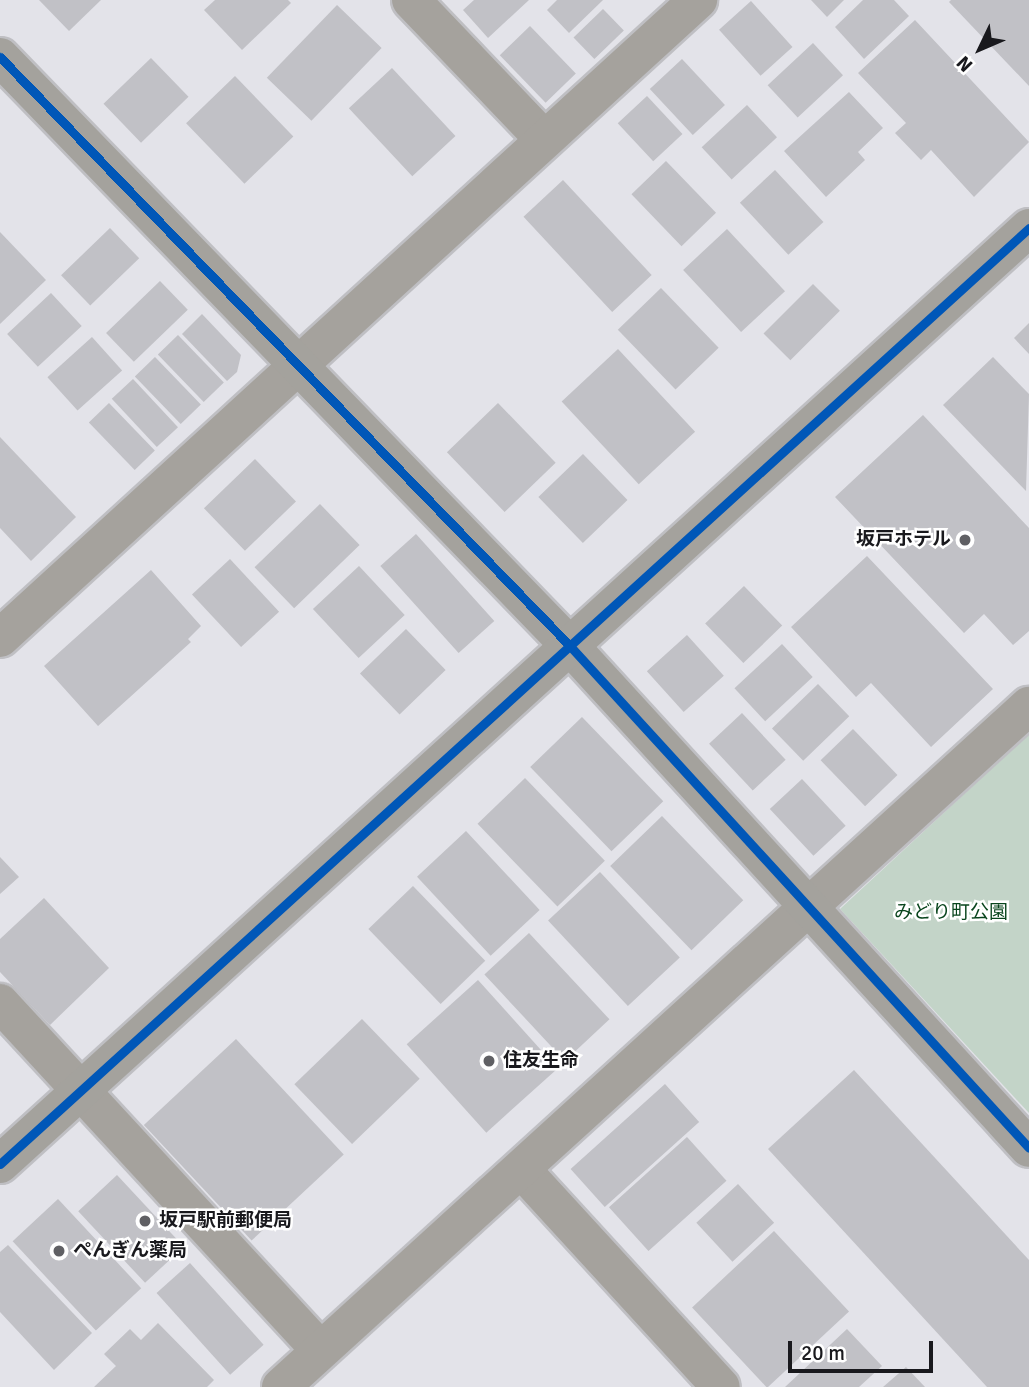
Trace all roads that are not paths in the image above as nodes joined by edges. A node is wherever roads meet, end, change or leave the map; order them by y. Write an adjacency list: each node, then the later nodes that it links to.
1 (411, 0): 4 (street)
2 (698, 0): 4 (street)
3 (0, 57): 6 (street)
4 (543, 138): 6 (street)
5 (1029, 228): 8 (street)
6 (301, 365): 7 (street); 8 (street)
7 (0, 638)
8 (570, 646): 10 (street); 12 (street)
9 (1029, 706): 10 (street)
10 (810, 906): 13 (street); 15 (street)
11 (0, 1003): 12 (street)
12 (81, 1091): 14 (street); 16 (street)
13 (1029, 1148)
14 (0, 1164)
15 (522, 1170): 16 (street); 18 (street)
16 (320, 1350): 17 (street)
17 (281, 1387)
18 (721, 1387)

